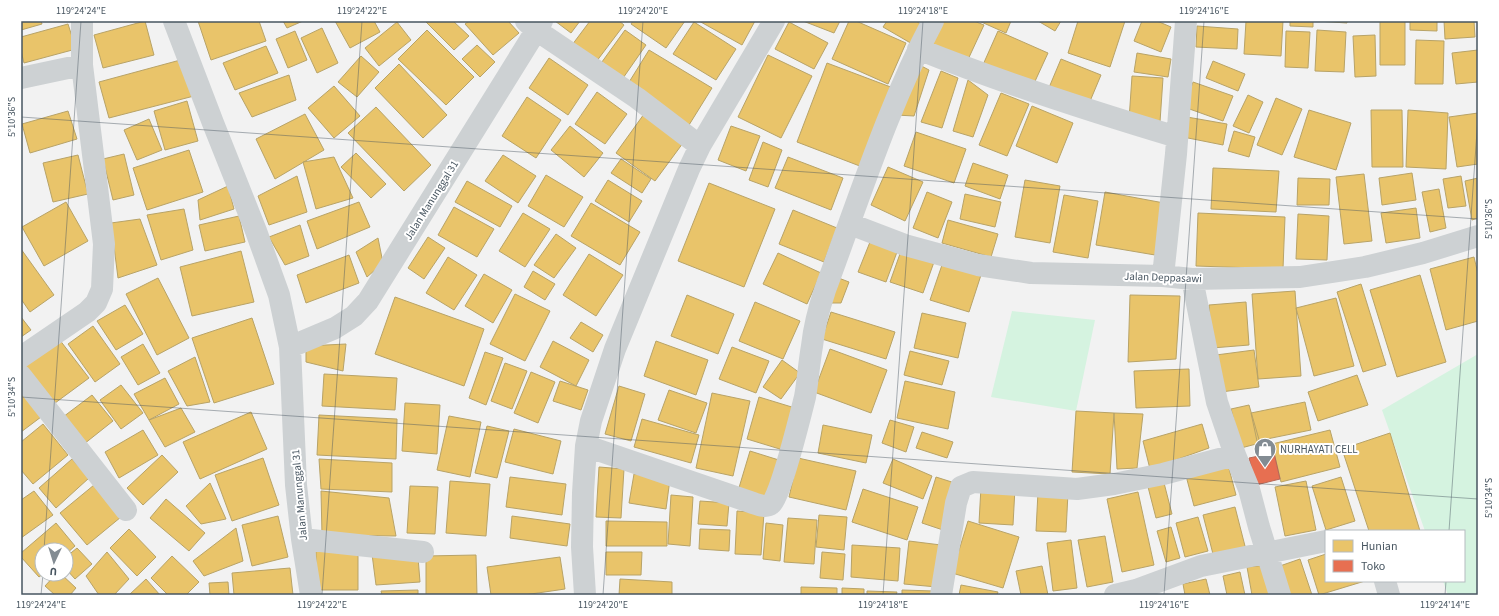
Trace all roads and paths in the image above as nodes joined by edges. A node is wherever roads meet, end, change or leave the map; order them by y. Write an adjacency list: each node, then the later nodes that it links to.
1 (82, 21): 8 (street)
2 (174, 21): 16 (street, Jalan Manunggal 31)
3 (774, 21): 11 (street)
4 (933, 21): 7 (street)
5 (1186, 21): 10 (street)
6 (535, 24): 11 (street); 16 (street, Jalan Manunggal 31)
7 (918, 49): 10 (street); 12 (street)
8 (82, 65): 9 (street); 17 (street)
9 (21, 78)
10 (1177, 137): 14 (street)
11 (700, 146): 19 (street)
12 (850, 224): 14 (street, Jalan Deppasawi); 19 (street)
13 (1478, 236): 15 (street, Jalan Deppasawi)
14 (1163, 276): 15 (street, Jalan Deppasawi)
15 (1192, 279): 20 (street)
16 (290, 347): 22 (street, Jalan Manunggal 31)
17 (21, 357)
18 (21, 376): 21 (street)
19 (586, 446): 28 (street)
20 (1235, 455): 25 (street); 29 (street)
21 (126, 510)
22 (302, 539): 24 (street); 27 (street, Jalan Manunggal 31)
23 (1325, 541): 25 (street)
24 (423, 552)
25 (1267, 552): 30 (street); 31 (street)
26 (1385, 582): 32 (street)
27 (311, 595)
28 (585, 595)
29 (941, 595)
30 (1115, 595)
31 (1280, 595)
32 (1389, 595)

